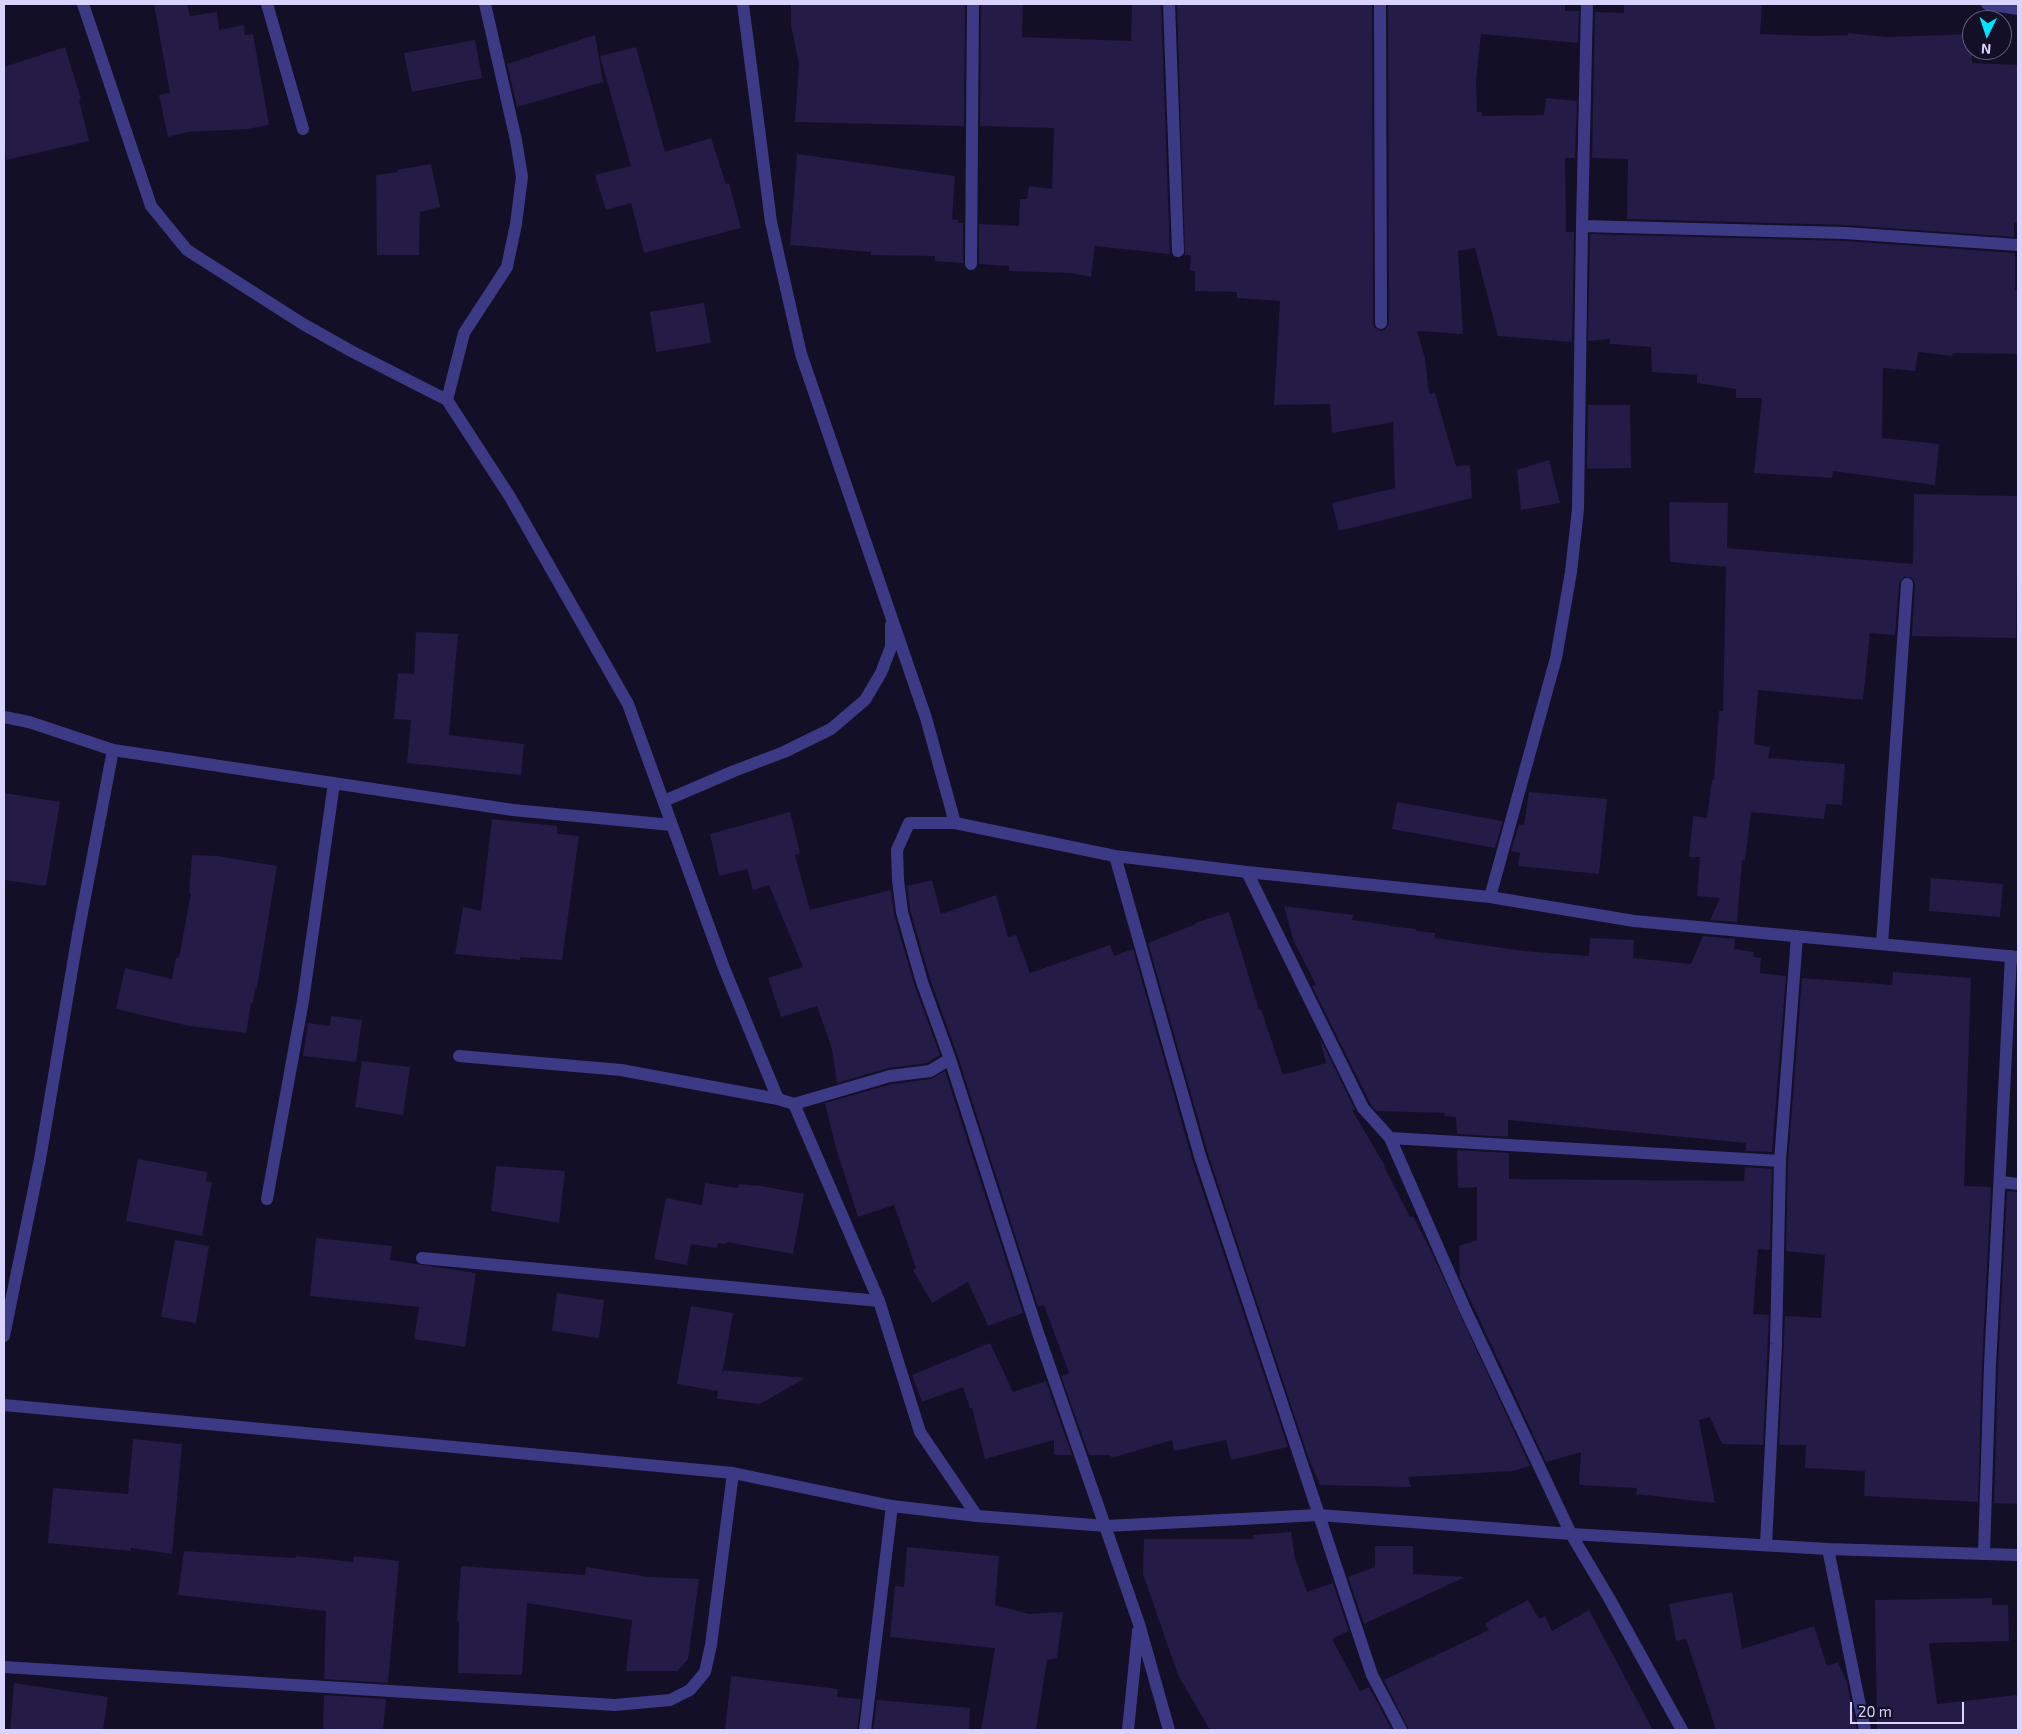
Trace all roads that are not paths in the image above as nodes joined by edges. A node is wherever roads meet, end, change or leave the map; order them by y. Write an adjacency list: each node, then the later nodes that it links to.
1 (83, 4): 17 (street)
2 (267, 4): 11 (street)
3 (485, 4): 17 (street)
4 (742, 4): 19 (street)
5 (973, 4): 15 (street)
6 (1169, 4): 14 (street)
7 (1380, 4): 16 (street)
8 (1587, 4): 12 (street)
9 (1994, 4): 10 (street)
10 (2018, 9)
11 (302, 129)
12 (1582, 226): 13 (street); 28 (street)
13 (2018, 245)
14 (1178, 251)
15 (971, 264)
16 (1381, 323)
17 (447, 400): 23 (street)
18 (1907, 584): 30 (street)
19 (891, 618): 23 (street); 24 (street)
20 (4, 718): 21 (street)
21 (113, 750): 22 (street); 43 (street)
22 (334, 783): 25 (street); 40 (street)
23 (664, 801): 25 (street)
24 (955, 823): 26 (street); 33 (street)
25 (672, 826): 34 (street)
26 (1115, 856): 27 (street); 47 (street)
27 (1247, 872): 28 (street); 36 (street)
28 (1490, 897): 29 (street)
29 (1797, 936): 30 (street); 37 (street)
30 (1882, 944): 31 (street)
31 (2015, 956): 38 (street)
32 (459, 1056): 34 (street)
33 (950, 1059): 35 (street); 49 (street)
34 (778, 1099): 35 (street)
35 (794, 1104): 42 (street)
36 (1390, 1138): 37 (street); 50 (street)
37 (1780, 1161): 51 (street)
38 (2001, 1182): 39 (street); 53 (street)
39 (2018, 1184)
40 (268, 1199)
41 (422, 1258): 42 (street)
42 (879, 1301): 48 (street)
43 (4, 1336)
44 (4, 1405): 45 (street)
45 (733, 1472): 46 (street); 56 (street)
46 (892, 1506): 48 (street); 57 (street)
47 (1319, 1515): 49 (street); 50 (street); 60 (street)
48 (977, 1516): 49 (street)
49 (1106, 1526): 55 (street)
50 (1572, 1534): 51 (street); 61 (street)
51 (1766, 1544): 52 (street)
52 (1828, 1549): 53 (street); 62 (street)
53 (1984, 1553): 54 (street)
54 (2018, 1555)
55 (1139, 1624): 58 (street); 59 (street)
56 (4, 1667)
57 (865, 1730)
58 (1128, 1730)
59 (1169, 1730)
60 (1401, 1730)
61 (1682, 1730)
62 (1865, 1730)

